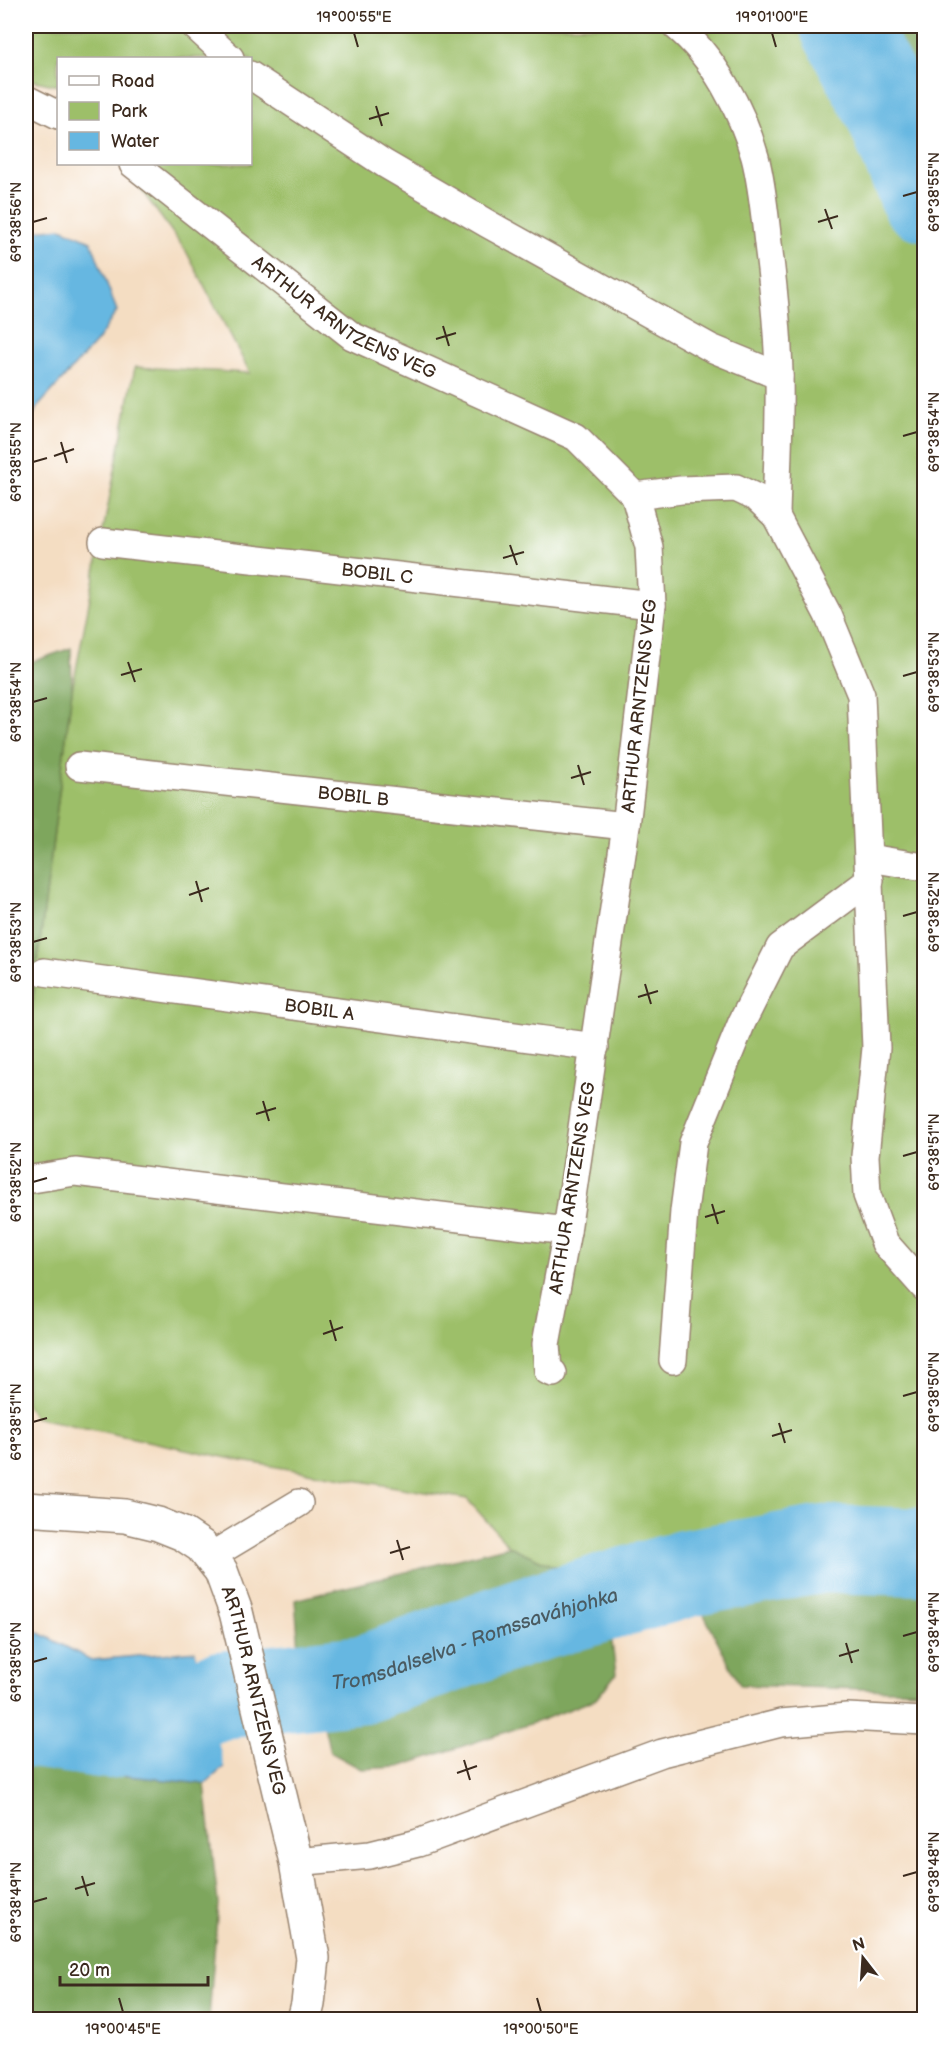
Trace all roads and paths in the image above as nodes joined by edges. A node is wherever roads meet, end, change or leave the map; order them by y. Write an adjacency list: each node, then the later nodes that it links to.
1 (195, 26): 3 (lane)
2 (676, 26): 8 (lane)
3 (229, 57)
4 (252, 76): 8 (lane)
5 (26, 99): 6 (lane)
6 (57, 114)
7 (134, 165): 9 (lane, ARTHUR ARNTZENS VEG)
8 (779, 376): 10 (lane)
9 (635, 496): 10 (lane); 12 (lane, ARTHUR ARNTZENS VEG)
10 (776, 516): 16 (lane)
11 (103, 542): 12 (lane, BOBIL C)
12 (652, 605): 14 (lane, ARTHUR ARNTZENS VEG)
13 (79, 766): 14 (lane, BOBIL B)
14 (626, 826): 18 (lane, ARTHUR ARNTZENS VEG)
15 (924, 867): 16 (lane)
16 (870, 869): 21 (lane); 22 (lane)
17 (44, 972): 18 (lane, BOBIL A)
18 (595, 1047): 20 (lane, ARTHUR ARNTZENS VEG)
19 (26, 1180): 20 (lane)
20 (567, 1230): 23 (lane, ARTHUR ARNTZENS VEG)
21 (924, 1287)
22 (673, 1360)
23 (553, 1373)
24 (298, 1503): 26 (lane)
25 (26, 1509): 26 (street, ARTHUR ARNTZENS VEG)
26 (211, 1556): 28 (street, ARTHUR ARNTZENS VEG)
27 (924, 1721): 28 (lane)
28 (296, 1862): 29 (street, ARTHUR ARNTZENS VEG)
29 (303, 2019)

